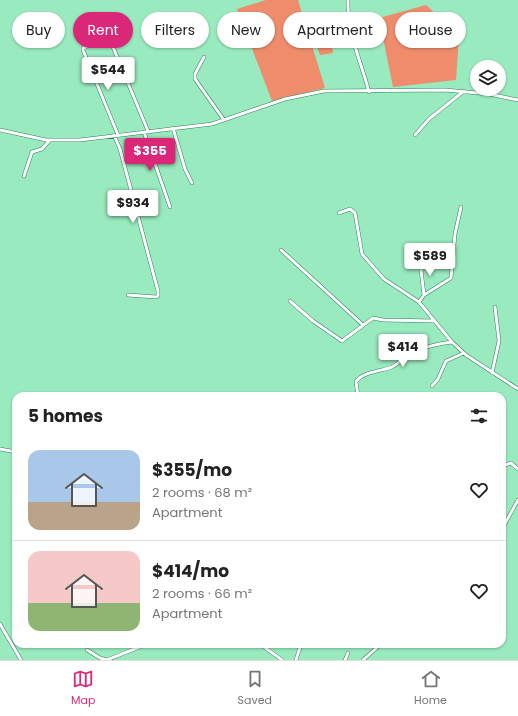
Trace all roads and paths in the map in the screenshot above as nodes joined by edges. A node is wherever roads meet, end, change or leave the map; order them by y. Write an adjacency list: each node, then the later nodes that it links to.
1 (348, 0): 6 (street)
2 (83, 48): 12 (street)
3 (113, 48): 11 (street)
4 (204, 57): 8 (street)
5 (464, 91): 6 (street); 7 (street); 13 (street)
6 (369, 92): 8 (street)
7 (518, 100)
8 (224, 120): 9 (street)
9 (174, 128): 11 (street); 16 (street)
10 (0, 130): 14 (street)
11 (146, 132): 12 (street); 17 (street)
12 (116, 135): 14 (street); 22 (street)
13 (415, 135)
14 (49, 141): 15 (street)
15 (24, 176)
16 (192, 183)
17 (170, 207)
18 (461, 207): 23 (street)
19 (339, 213): 25 (street)
20 (281, 250): 28 (street)
21 (424, 257): 23 (street)
22 (128, 295)
23 (424, 295): 25 (street)
24 (290, 301): 28 (street)
25 (419, 302): 27 (street)
26 (495, 307): 31 (street)
27 (435, 321): 28 (street); 29 (street)
28 (363, 325)
29 (452, 342): 30 (street); 34 (street)
30 (464, 353): 31 (street); 32 (street)
31 (492, 373): 33 (street)
32 (432, 386)
33 (518, 389)
34 (357, 392)
35 (0, 450): 36 (street)
36 (12, 452)
37 (506, 464): 38 (street)
38 (518, 470)
39 (518, 500): 40 (street)
40 (506, 522)
41 (0, 624): 42 (street)
42 (12, 645)
43 (14, 648): 50 (street)
44 (137, 648): 48 (street)
45 (266, 648): 51 (street)
46 (300, 648): 52 (street)
47 (376, 648): 54 (street)
48 (87, 650)
49 (348, 653): 53 (street)
50 (21, 660)
51 (282, 660)
52 (296, 660)
53 (345, 660)
54 (363, 660)

